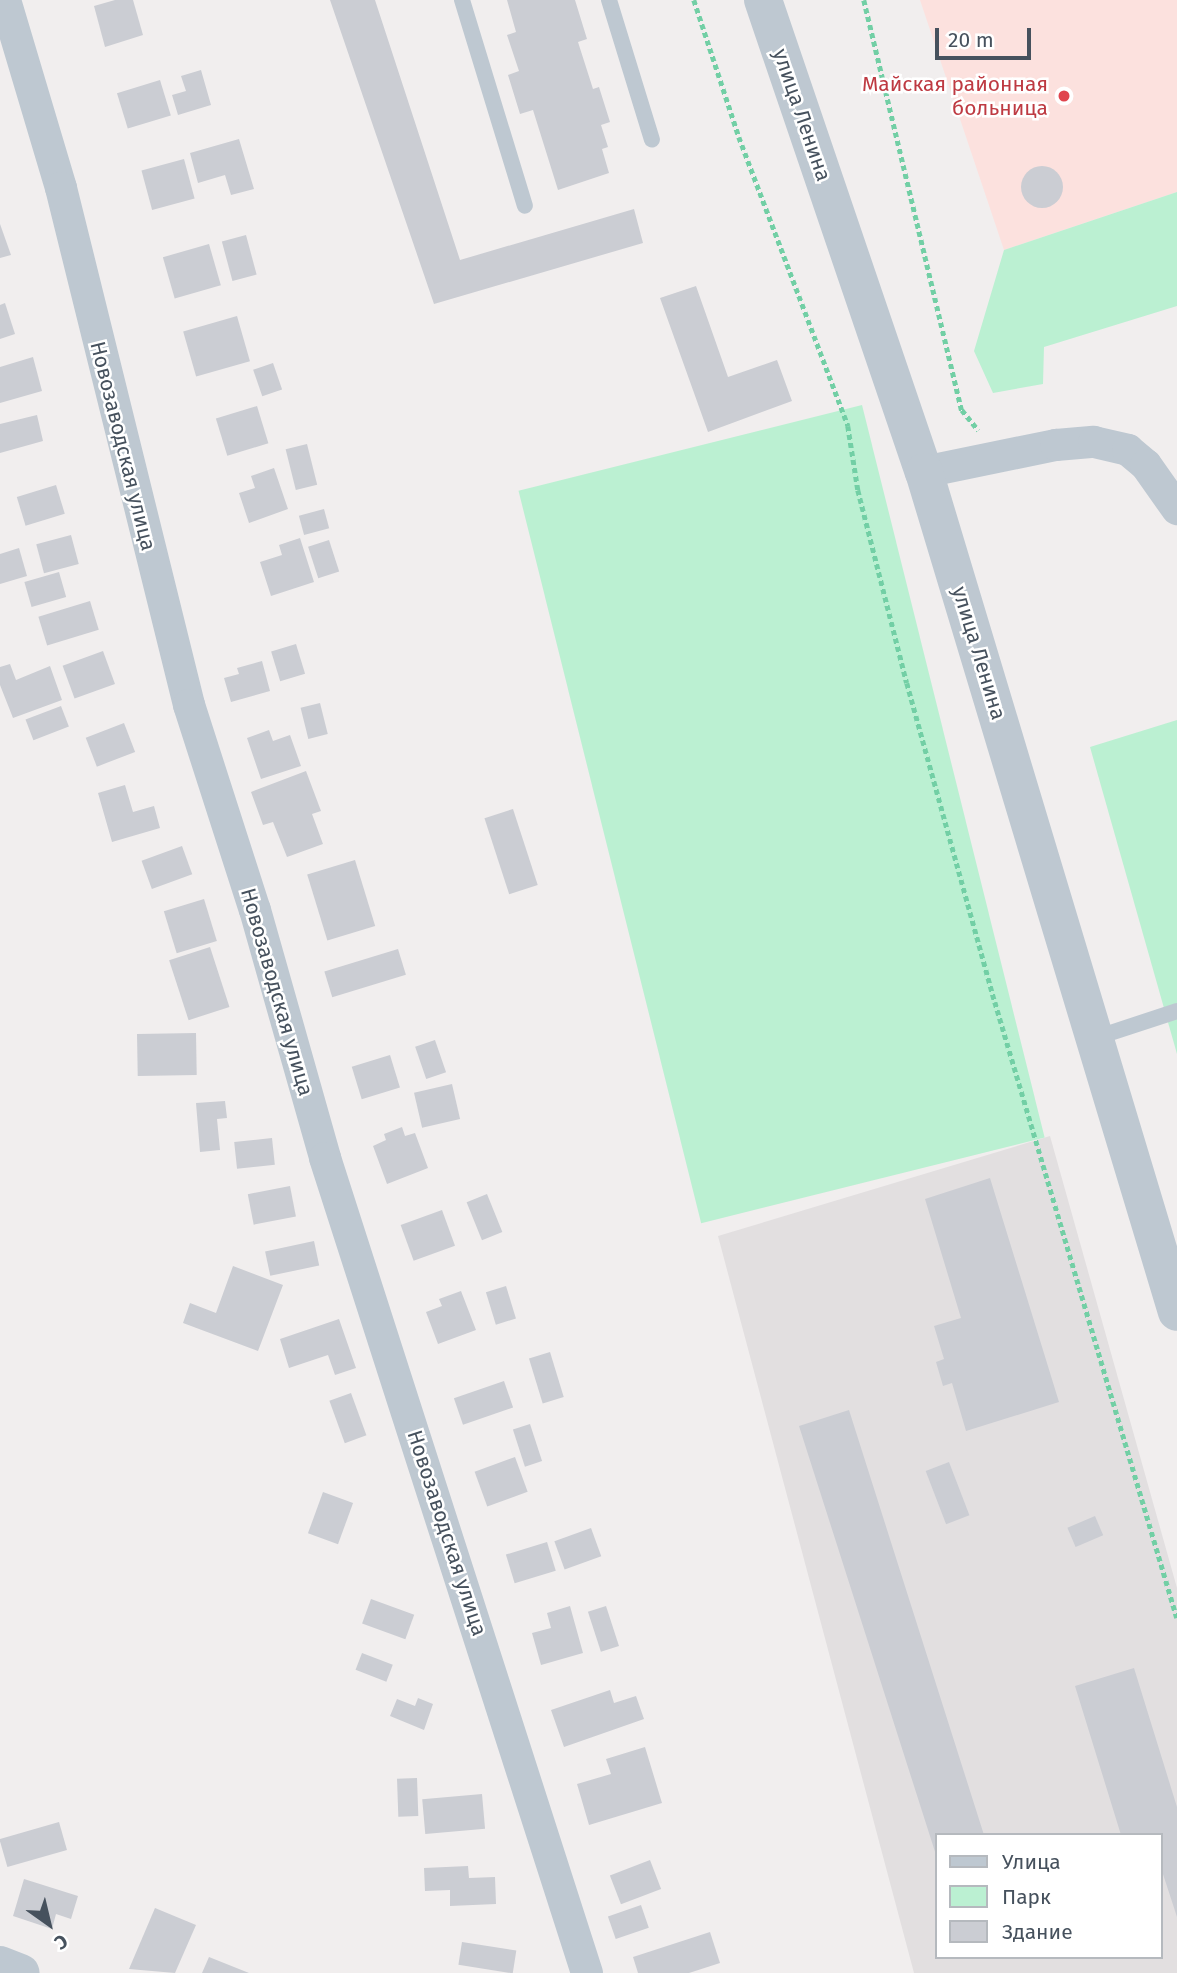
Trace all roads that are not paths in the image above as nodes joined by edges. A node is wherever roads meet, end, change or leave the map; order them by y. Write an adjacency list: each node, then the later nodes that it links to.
1 (5, 0): 14 (street, Новозаводская улица)
2 (462, 0): 6 (lane)
3 (609, 0): 5 (lane)
4 (763, 0): 7 (street, улица Ленина)
5 (652, 140)
6 (525, 206)
7 (924, 472): 8 (street); 10 (street, улица Ленина)
8 (1177, 509)
9 (1177, 1011): 10 (lane)
10 (1095, 1038): 11 (street, улица Ленина)
11 (1177, 1312)
12 (0, 1965): 13 (street)
13 (21, 1973)
14 (587, 1973)

